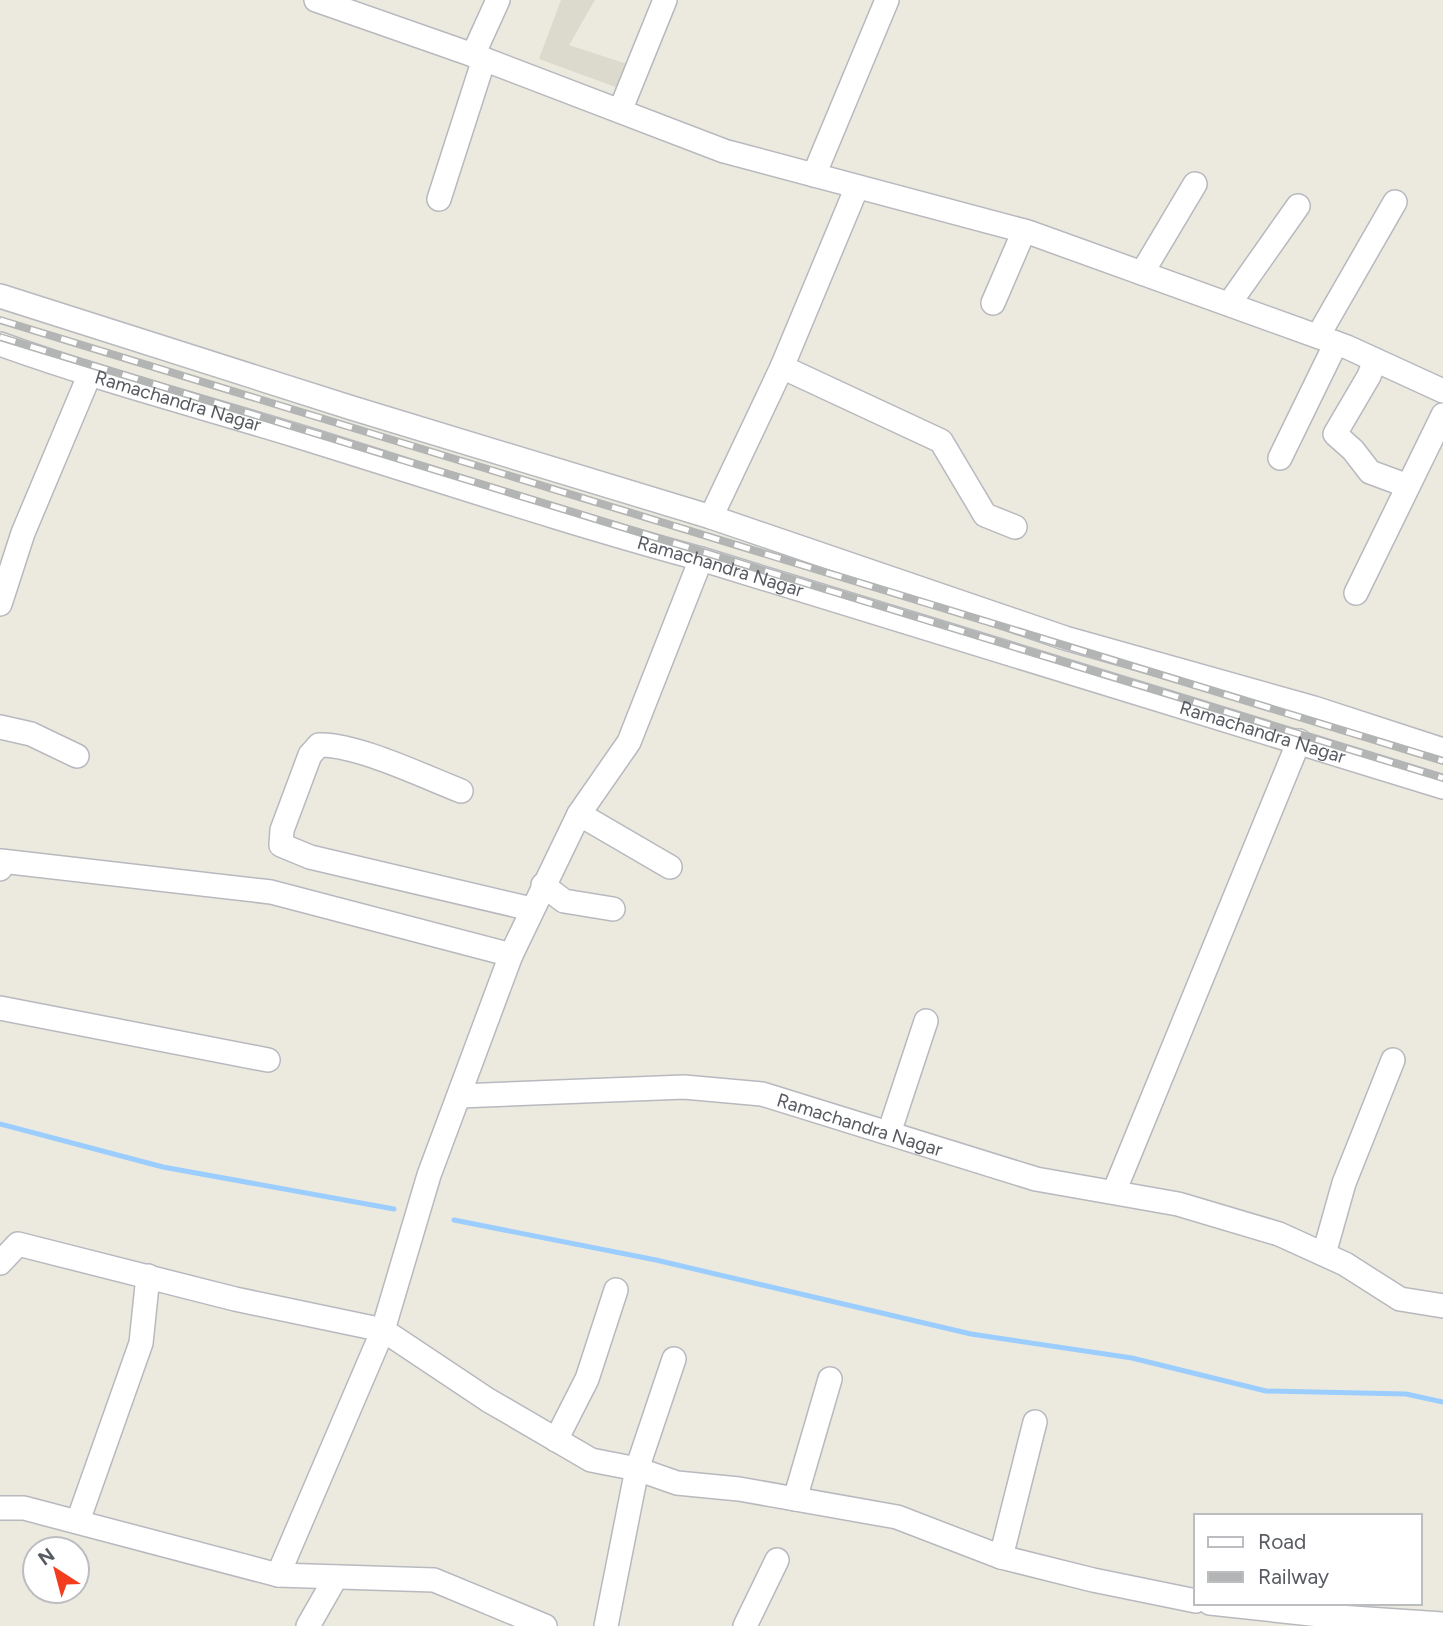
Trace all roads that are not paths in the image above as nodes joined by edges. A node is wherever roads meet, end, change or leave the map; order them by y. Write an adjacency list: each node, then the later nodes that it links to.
1 (317, 0): 5 (street)
2 (498, 0): 6 (street)
3 (665, 0): 7 (street)
4 (887, 0): 8 (street)
5 (378, 10): 6 (street)
6 (479, 57): 7 (street); 11 (street)
7 (620, 111): 8 (street)
8 (814, 175): 10 (street)
9 (1195, 184): 15 (street)
10 (857, 187): 14 (street); 22 (street)
11 (439, 199)
12 (1395, 202): 19 (street)
13 (1298, 206): 18 (street)
14 (1024, 231): 15 (street); 17 (street)
15 (1142, 273): 18 (street)
16 (0, 296): 28 (street)
17 (993, 303)
18 (1228, 304): 19 (street)
19 (1327, 340): 21 (street); 26 (street)
20 (0, 344): 23 (street, Ramachandra Nagar)
21 (1375, 360): 24 (street); 27 (street)
22 (782, 367): 28 (street); 29 (street)
23 (89, 376): 30 (street, Ramachandra Nagar); 32 (street)
24 (1443, 391)
25 (1443, 415): 27 (street)
26 (1280, 458)
27 (1408, 486): 31 (street)
28 (711, 517): 35 (street)
29 (1015, 527)
30 (701, 559): 34 (street, Ramachandra Nagar); 39 (street)
31 (1356, 593)
32 (0, 604)
33 (0, 727): 36 (street)
34 (1299, 741): 37 (street, Ramachandra Nagar); 52 (street)
35 (1443, 750)
36 (77, 756)
37 (1443, 787)
38 (461, 791): 43 (street)
39 (579, 814): 40 (street); 42 (street)
40 (670, 867)
41 (0, 869): 45 (street)
42 (543, 885): 43 (street); 44 (street)
43 (531, 909): 45 (street)
44 (613, 909)
45 (511, 955): 50 (street)
46 (0, 1008): 48 (street)
47 (926, 1021): 51 (street)
48 (268, 1060)
49 (1393, 1060): 53 (street)
50 (459, 1096): 51 (street, Ramachandra Nagar); 58 (street)
51 (889, 1133): 52 (street, Ramachandra Nagar)
52 (1114, 1192): 53 (street, Ramachandra Nagar)
53 (1324, 1254): 57 (street, Ramachandra Nagar)
54 (0, 1263): 55 (street)
55 (148, 1276): 58 (street); 66 (street)
56 (616, 1290): 62 (street)
57 (1443, 1306)
58 (383, 1330): 62 (street); 69 (street)
59 (674, 1359): 63 (street)
60 (830, 1380): 64 (street)
61 (1035, 1422): 67 (street)
62 (556, 1440): 63 (street)
63 (637, 1469): 64 (street); 77 (street)
64 (795, 1499): 67 (street)
65 (0, 1508): 66 (street)
66 (78, 1521): 69 (street)
67 (1001, 1557): 71 (street)
68 (777, 1560): 78 (street)
69 (278, 1575): 70 (street)
70 (336, 1577): 75 (street); 76 (street)
71 (1194, 1601)
72 (1218, 1605): 73 (street)
73 (1276, 1619): 74 (street)
74 (1443, 1624)
75 (308, 1626)
76 (545, 1626)
77 (606, 1626)
78 (745, 1626)

